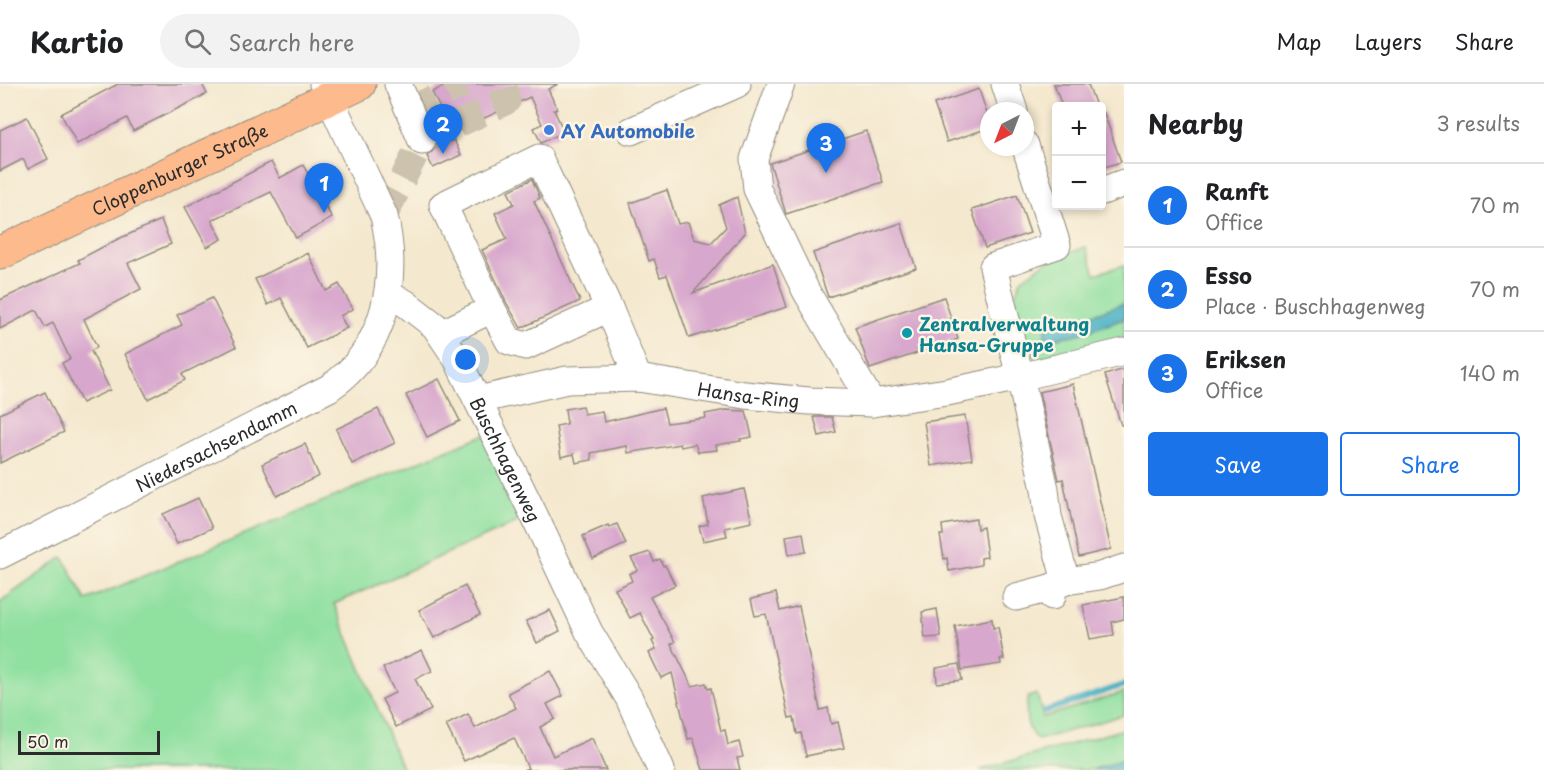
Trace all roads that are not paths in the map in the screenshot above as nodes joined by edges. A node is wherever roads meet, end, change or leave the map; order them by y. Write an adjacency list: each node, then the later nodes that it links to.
1 (359, 84): 6 (main road, Cloppenburger Straße)
2 (398, 84): 9 (street)
3 (737, 84): 8 (street)
4 (781, 84): 24 (street)
5 (1005, 84): 7 (street)
6 (326, 91): 15 (main road, Cloppenburger Straße); 16 (street)
7 (1011, 102)
8 (631, 131)
9 (422, 141)
10 (1030, 156): 13 (street)
11 (1124, 183): 12 (street)
12 (1106, 189)
13 (1052, 204)
14 (1054, 210): 21 (street)
15 (0, 253)
16 (388, 295): 19 (street, Buschhagenweg); 25 (street, Niedersachsendamm)
17 (609, 308): 18 (street); 18 (street); 22 (street)
18 (492, 309): 19 (street)
19 (441, 334): 23 (street, Buschhagenweg)
20 (1124, 352): 21 (street, Hansa-Ring)
21 (1020, 377): 24 (street, Hansa-Ring); 27 (street)
22 (638, 378): 23 (street, Hansa-Ring); 24 (street, Hansa-Ring)
23 (477, 400): 29 (street, Buschhagenweg)
24 (872, 403)
25 (0, 555)
26 (1124, 568): 27 (street)
27 (1056, 588): 28 (street)
28 (1016, 597)
29 (661, 770)

